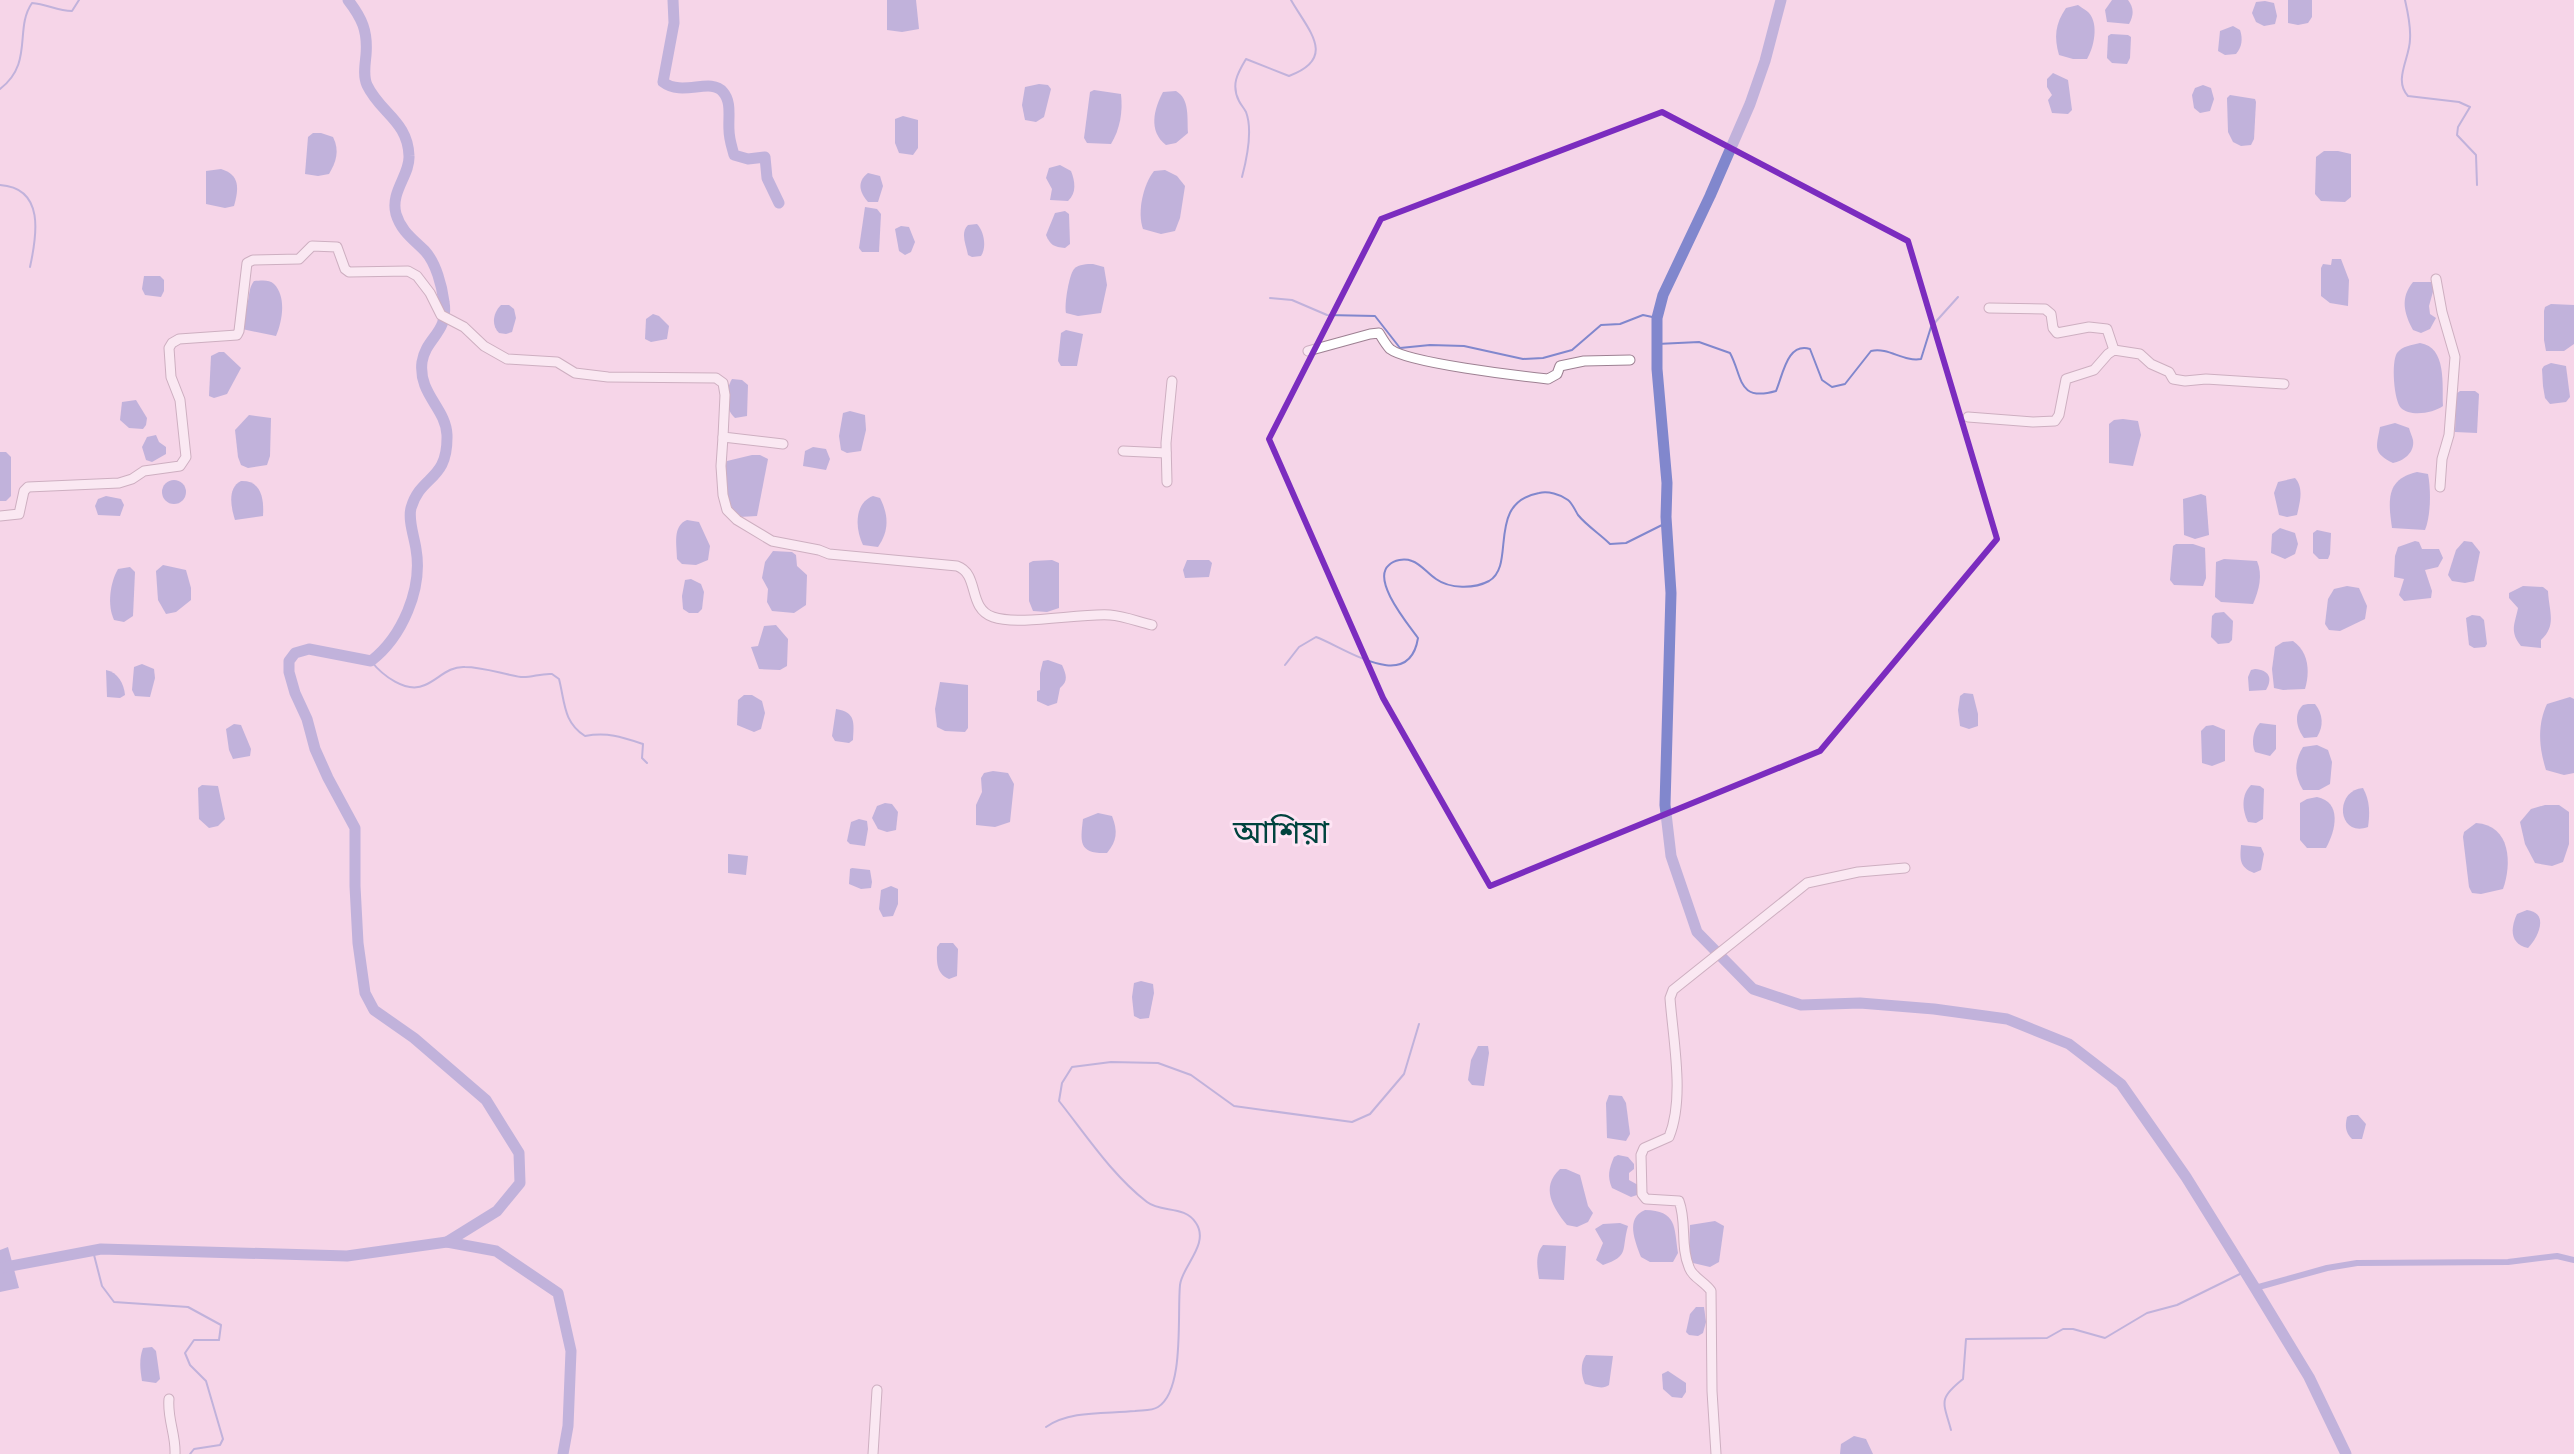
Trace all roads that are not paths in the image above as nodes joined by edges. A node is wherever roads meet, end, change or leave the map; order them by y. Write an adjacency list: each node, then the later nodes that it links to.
1 (2436, 279): 14 (street)
2 (1989, 308): 3 (street)
3 (2114, 350): 7 (street); 8 (street)
4 (1308, 351): 5 (street)
5 (1630, 360)
6 (1172, 381): 12 (street)
7 (2284, 384)
8 (1968, 417)
9 (723, 437): 10 (street); 15 (street); 16 (street)
10 (783, 444)
11 (1123, 451): 12 (street)
12 (1166, 453): 13 (street)
13 (1167, 482)
14 (2440, 487)
15 (0, 516)
16 (1152, 625)
17 (1905, 868): 22 (street)
18 (877, 1390): 21 (street)
19 (169, 1399): 20 (street)
20 (175, 1454)
21 (873, 1454)
22 (1716, 1454)

